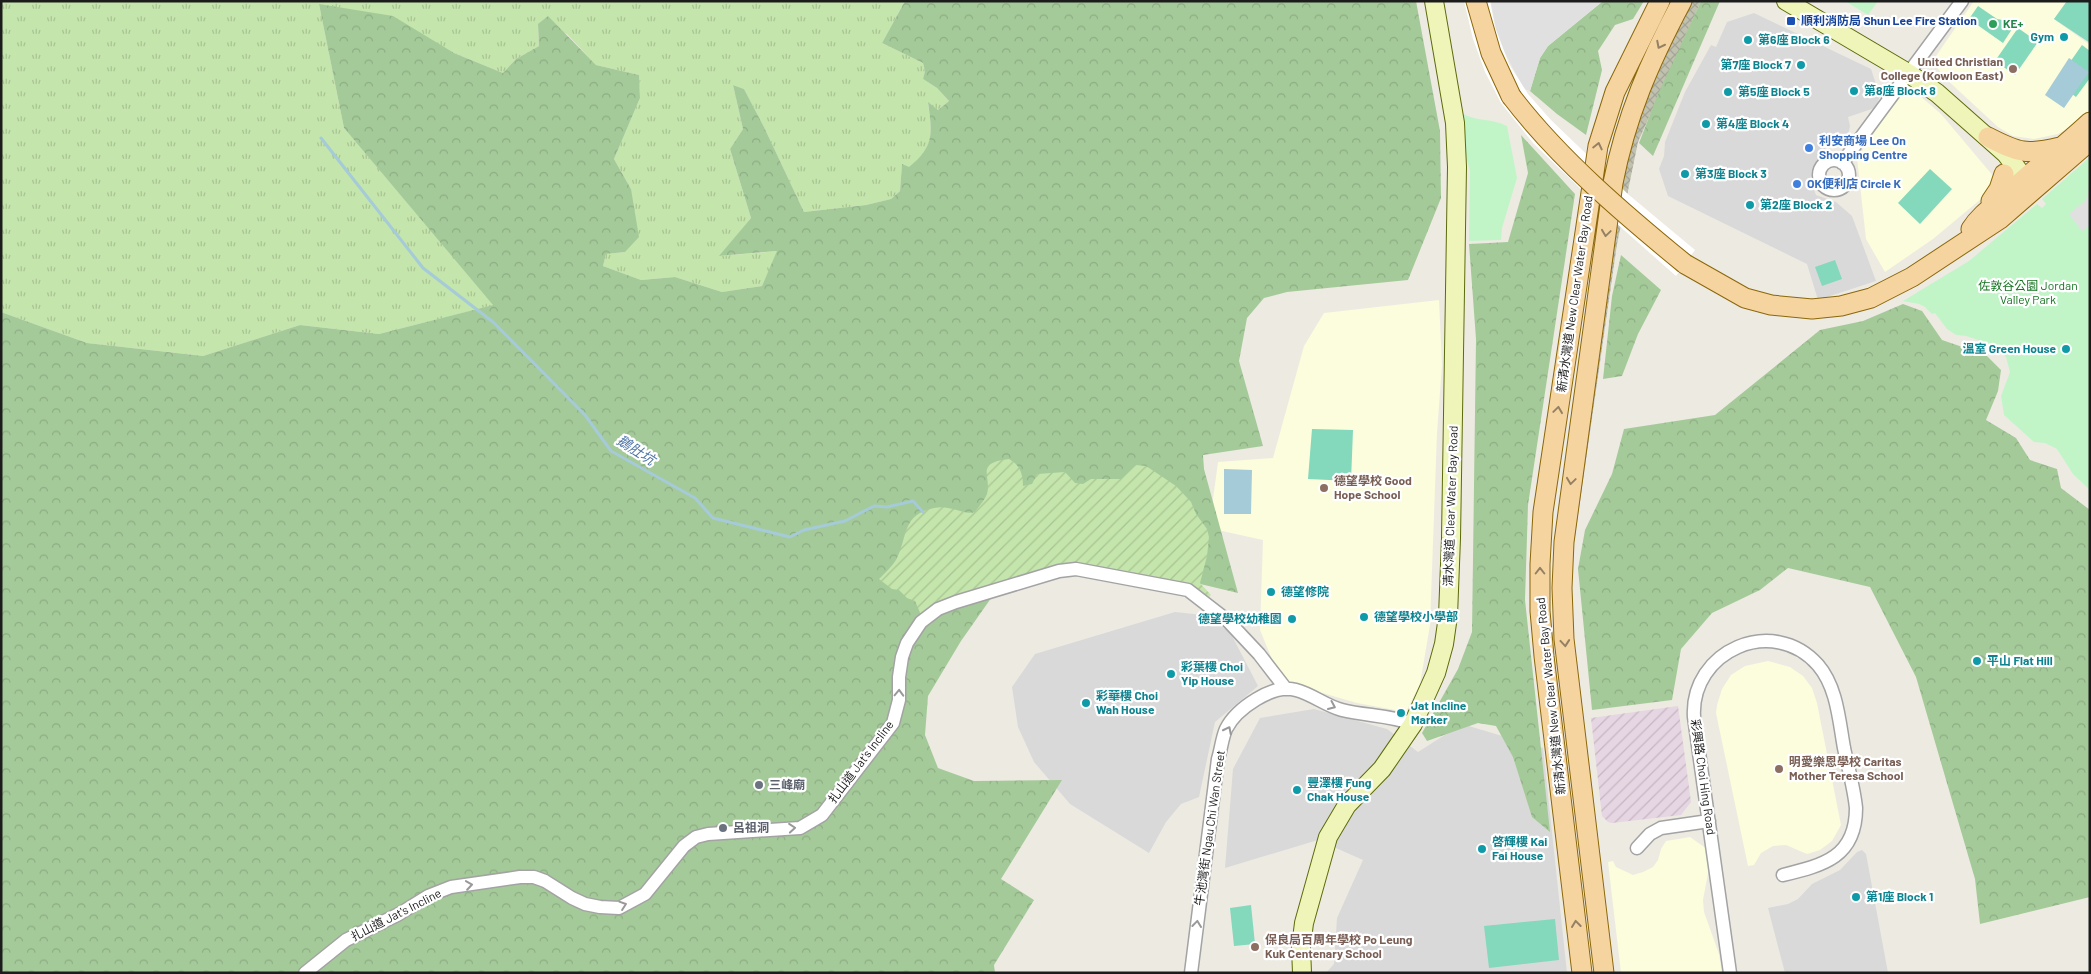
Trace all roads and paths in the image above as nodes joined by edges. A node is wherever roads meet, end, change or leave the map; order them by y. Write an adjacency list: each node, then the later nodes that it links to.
1 (1434, 1): 16 (main road, 清水灣道 Clear Water Bay Road)
2 (1476, 1): 14 (main road, 新清水灣道 New Clear Water Bay Road, bridge)
3 (1660, 1): 23 (main road, 新清水灣道 New Clear Water Bay Road, one-way to 3)
4 (1682, 1): 24 (main road, 新清水灣道 New Clear Water Bay Road, one-way to 24)
5 (1786, 1): 7 (main road)
6 (1962, 1): 7 (street)
7 (1908, 73): 9 (main road); 12 (street)
8 (2090, 122): 11 (main road, 新清水灣道 New Clear Water Bay Road)
9 (1988, 138): 11 (main road); 13 (main road)
10 (2090, 141): 13 (main road, 新清水灣道 New Clear Water Bay Road)
11 (2064, 147): 13 (main road, 新清水灣道 New Clear Water Bay Road)
12 (1842, 162)
13 (2020, 185): 14 (main road, 新清水灣道 New Clear Water Bay Road); 14 (main road, 新清水灣道 New Clear Water Bay Road)
14 (1964, 241)
15 (1286, 689): 16 (street, one-way to 16); 20 (street, 扎山道 Jat's Incline, one-way to 15); 21 (street, 牛池灣街 Ngau Chi Wan Street, one-way to 15)
16 (1413, 724): 22 (main road, 清水灣道 Clear Water Bay Road)
17 (1709, 821): 18 (street); 19 (street, 彩興路 Choi Hing Road); 25 (street, 彩興路 Choi Hing Road)
18 (1637, 848)
19 (1783, 875)
20 (305, 973)
21 (1191, 973)
22 (1302, 973)
23 (1582, 973)
24 (1604, 973)
25 (1730, 973)

